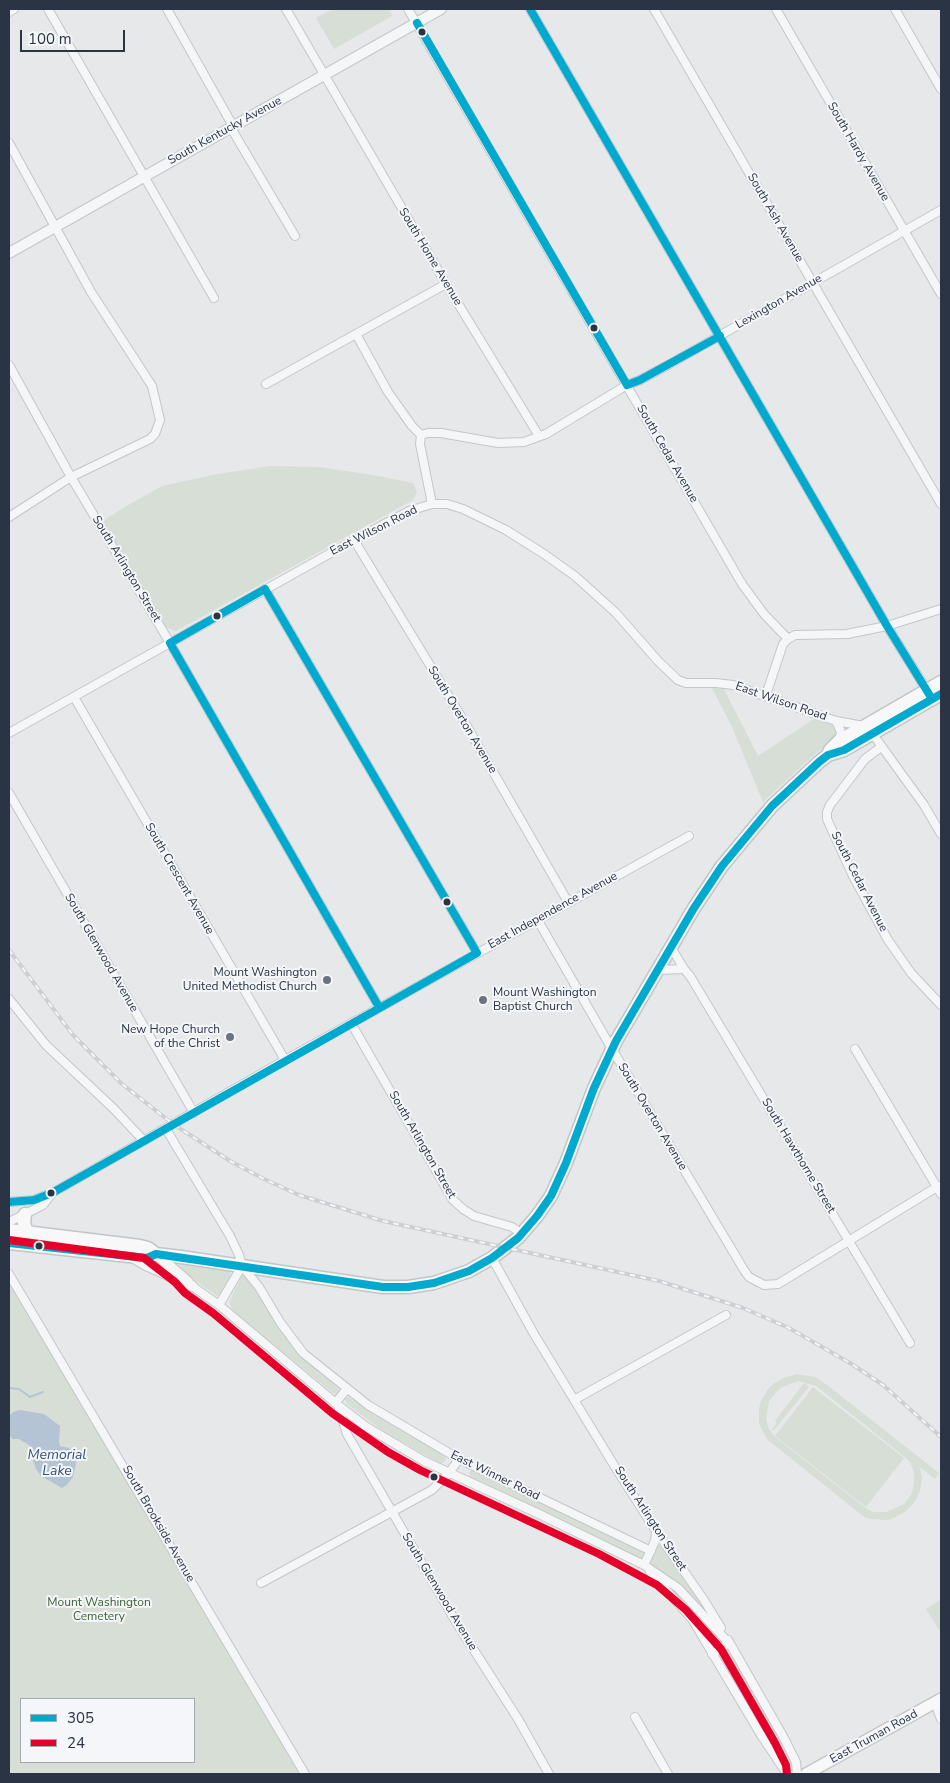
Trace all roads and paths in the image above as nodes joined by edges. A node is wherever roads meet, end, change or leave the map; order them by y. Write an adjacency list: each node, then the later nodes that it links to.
1 (14, 9): 11 (street)
2 (48, 9): 17 (street)
3 (167, 9): 15 (street)
4 (286, 9): 13 (street, South Home Avenue)
5 (408, 9): 12 (street, South Cedar Avenue)
6 (441, 9): 12 (street, South Kentucky Avenue)
7 (530, 9): 28 (street)
8 (654, 9): 23 (street, South Ash Avenue)
9 (776, 9): 20 (street, South Hardy Avenue)
10 (894, 9): 14 (street)
11 (9, 12)
12 (416, 23): 13 (street, South Kentucky Avenue); 31 (street, South Cedar Avenue)
13 (324, 75): 15 (street, South Kentucky Avenue); 24 (street, South Home Avenue)
14 (941, 89)
15 (232, 127): 17 (street, South Kentucky Avenue); 21 (street)
16 (9, 143): 19 (street)
17 (145, 176): 19 (street, South Kentucky Avenue); 26 (street)
18 (941, 210): 20 (street, Lexington Avenue)
19 (55, 227): 22 (street, South Kentucky Avenue); 34 (street)
20 (904, 230): 23 (street, Lexington Avenue); 25 (street, South Hardy Avenue)
21 (295, 236)
22 (9, 253)
23 (813, 283): 28 (street, Lexington Avenue); 36 (street, South Ash Avenue)
24 (446, 284): 27 (street); 33 (street, South Home Avenue)
25 (941, 294)
26 (214, 298)
27 (356, 334): 30 (street); 32 (street)
28 (720, 336): 31 (street, Lexington Avenue); 41 (street)
29 (9, 365): 34 (street, South Arlington Street)
30 (266, 384)
31 (627, 384): 33 (street, Lexington Avenue); 42 (street, South Cedar Avenue)
32 (421, 435): 33 (street, Lexington Avenue); 35 (street)
33 (539, 436)
34 (71, 476): 37 (street); 43 (street, South Arlington Street)
35 (432, 504): 38 (street, East Wilson Road); 46 (street, East Wilson Road)
36 (941, 504)
37 (9, 517)
38 (354, 540): 39 (street, East Wilson Road); 57 (street, South Overton Avenue)
39 (266, 589): 43 (street, East Wilson Road); 60 (street)
40 (941, 609): 41 (street)
41 (887, 626): 42 (street); 45 (street)
42 (788, 639): 46 (street)
43 (170, 643): 47 (street, East Wilson Road); 65 (street, South Arlington Street)
44 (941, 682): 45 (main road)
45 (933, 694): 49 (main road)
46 (766, 695): 48 (street, East Wilson Road)
47 (74, 697): 50 (street, East Wilson Road); 69 (street, South Crescent Avenue)
48 (836, 721): 49 (street, East Wilson Road); 51 (street, East Wilson Road)
49 (868, 730): 51 (main road); 52 (street); 53 (main road)
50 (9, 733)
51 (839, 741): 53 (main road)
52 (881, 748): 55 (street); 64 (street, South Cedar Avenue)
53 (828, 756): 59 (main road)
54 (9, 793): 70 (street, South Glenwood Avenue)
55 (941, 834)
56 (689, 836): 57 (street, East Independence Avenue)
57 (568, 902): 58 (street, East Independence Avenue)
58 (538, 919): 60 (street, East Independence Avenue); 67 (street, South Overton Avenue)
59 (671, 946): 61 (street, South Hawthorne Street); 62 (main road)
60 (478, 953): 65 (street, East Independence Avenue)
61 (684, 969): 62 (street); 81 (street, South Hawthorne Street)
62 (657, 970): 67 (main road)
63 (9, 999): 72 (street)
64 (941, 1005)
65 (379, 1007): 66 (street, East Independence Avenue)
66 (351, 1023): 69 (street, East Independence Avenue); 80 (street, South Arlington Street)
67 (612, 1049): 80 (main road); 81 (street, South Overton Avenue)
68 (855, 1049): 73 (street)
69 (285, 1060): 70 (street, East Independence Avenue)
70 (194, 1112): 71 (street, East Independence Avenue)
71 (166, 1129): 72 (street, East Independence Avenue); 87 (street)
72 (144, 1141): 74 (street, East Independence Avenue)
73 (940, 1189): 81 (street)
74 (52, 1193): 75 (street, East Independence Avenue); 76 (street, East Independence Avenue)
75 (9, 1202)
76 (26, 1214): 77 (street, East Independence Avenue); 79 (main road)
77 (9, 1222)
78 (9, 1230): 79 (main road, East Winner Road)
79 (28, 1232): 83 (main road, East Winner Road)
80 (522, 1234): 86 (main road)
81 (848, 1241): 92 (street, South Hawthorne Street)
82 (9, 1243): 83 (main road, East Winner Road)
83 (94, 1246): 84 (main road, East Winner Road); 85 (main road, East Winner Road)
84 (156, 1254): 85 (main road); 87 (main road); 89 (street, East Winner Road)
85 (131, 1256): 89 (street, East Winner Road)
86 (495, 1262): 87 (main road); 94 (street, South Arlington Street)
87 (242, 1266): 90 (street); 93 (street, East Winner Road)
88 (9, 1274): 108 (street, South Brookside Avenue)
89 (192, 1286): 90 (street, East Winner Road)
90 (219, 1305): 95 (street, East Winner Road)
91 (726, 1315): 94 (street)
92 (910, 1343)
93 (347, 1389): 95 (street); 96 (street, East Winner Road)
94 (574, 1400): 99 (street, South Arlington Street)
95 (337, 1404): 97 (street, East Winner Road); 98 (street, South Glenwood Avenue)
96 (459, 1459): 97 (street); 100 (street, East Winner Road)
97 (450, 1473): 98 (street); 101 (street, East Winner Road)
98 (392, 1512): 102 (street); 109 (street, South Glenwood Avenue)
99 (656, 1531): 100 (street); 103 (street, South Arlington Street)
100 (651, 1550): 101 (street)
101 (644, 1565): 103 (street, East Winner Road); 104 (street, East Winner Road)
102 (261, 1583)
103 (729, 1643): 104 (street); 112 (street, South Arlington Street)
104 (712, 1654): 111 (street, East Winner Road)
105 (938, 1701): 107 (street); 113 (main road, East Truman Road)
106 (635, 1716): 110 (street)
107 (941, 1719)
108 (305, 1774)
109 (549, 1774)
110 (668, 1774)
111 (789, 1774)
112 (797, 1774)
113 (806, 1774)

